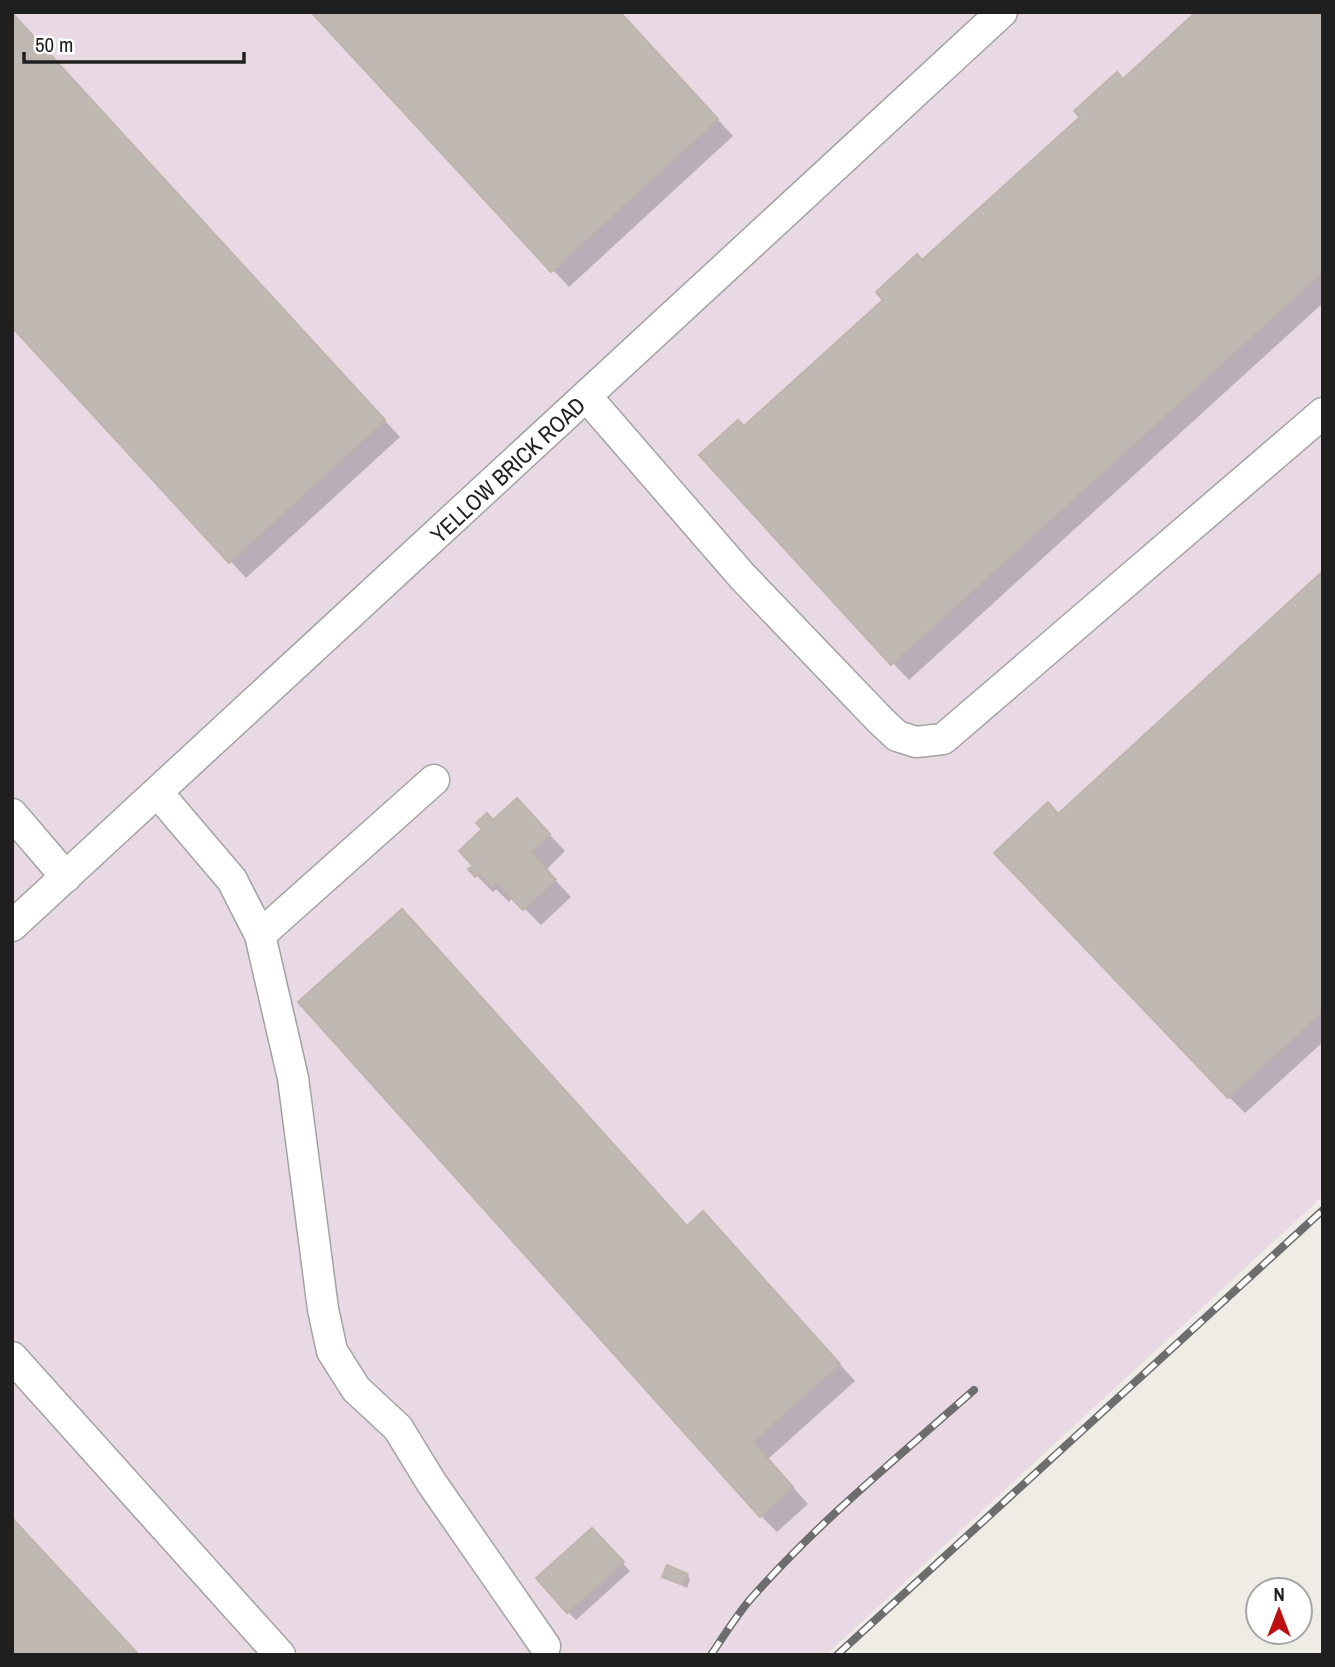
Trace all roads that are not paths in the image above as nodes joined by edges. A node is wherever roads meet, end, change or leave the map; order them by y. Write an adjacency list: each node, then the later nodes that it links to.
1 (1002, 12): 2 (street, YELLOW BRICK ROAD)
2 (586, 396): 3 (street); 5 (street, YELLOW BRICK ROAD)
3 (1323, 414)
4 (434, 779): 9 (street)
5 (158, 793): 7 (street, YELLOW BRICK ROAD); 9 (street)
6 (12, 814): 7 (street)
7 (66, 877): 8 (street, YELLOW BRICK ROAD)
8 (12, 926)
9 (260, 936): 11 (street)
10 (12, 1357): 12 (street)
11 (545, 1646)
12 (280, 1655)

